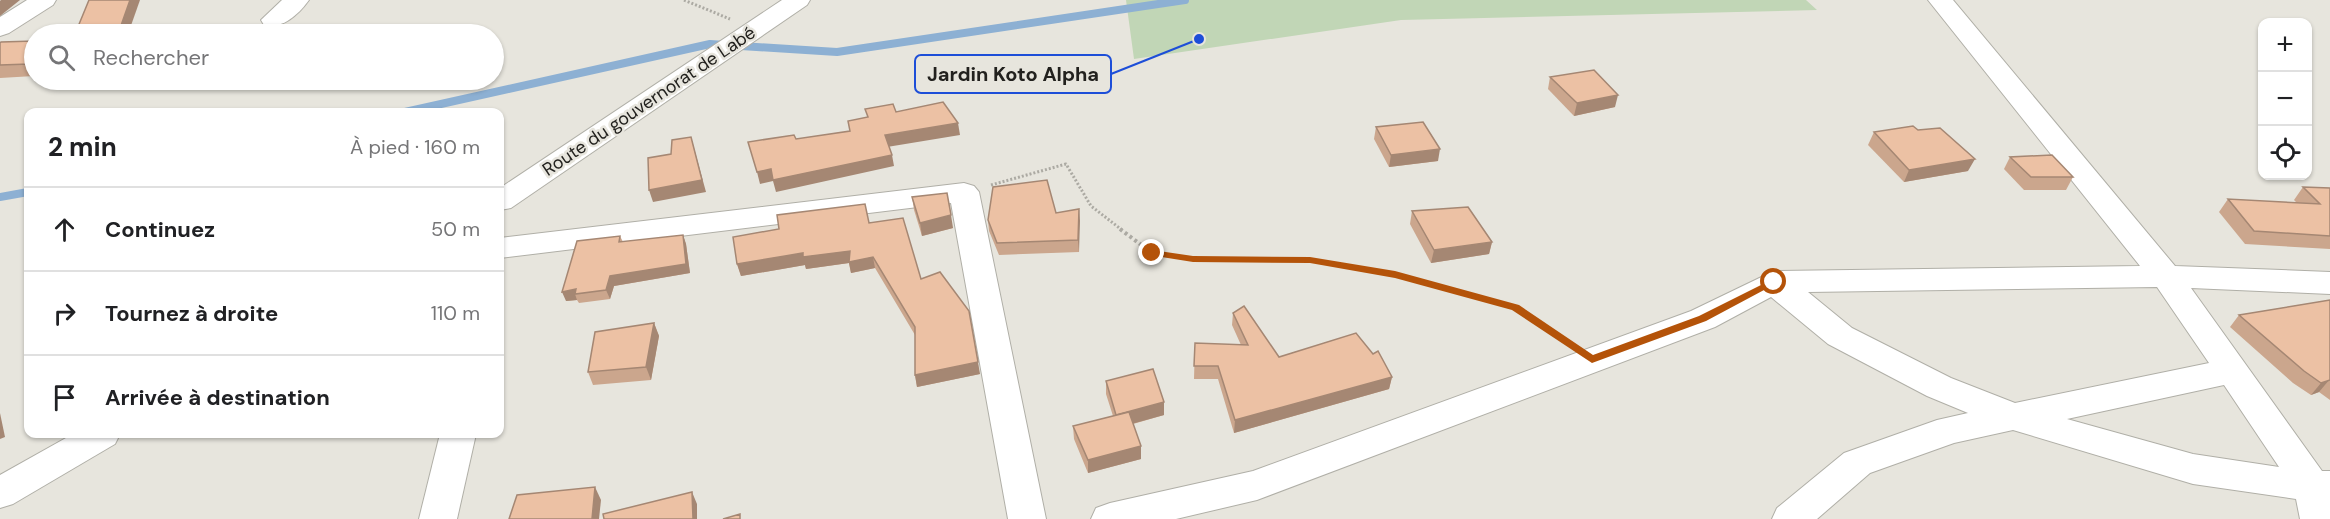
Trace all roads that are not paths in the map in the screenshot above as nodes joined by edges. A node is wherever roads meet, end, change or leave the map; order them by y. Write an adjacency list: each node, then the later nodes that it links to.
1 (44, 0): 6 (street)
2 (297, 0): 5 (street)
3 (798, 0): 7 (street, Route du gouvernorat de Labé)
4 (1940, 0): 10 (street)
5 (273, 20)
6 (0, 28)
7 (508, 196): 8 (street)
8 (504, 222)
9 (504, 249): 20 (street)
10 (2166, 276): 11 (street); 12 (street); 13 (street)
11 (1774, 282): 14 (street); 21 (street)
12 (2330, 283)
13 (2232, 371): 14 (street); 18 (street)
14 (2017, 418): 18 (street); 22 (street)
15 (95, 438): 17 (street)
16 (457, 438): 19 (street)
17 (0, 493)
18 (2321, 497)
19 (438, 519)
20 (1027, 519)
21 (1110, 519)
22 (1791, 519)

